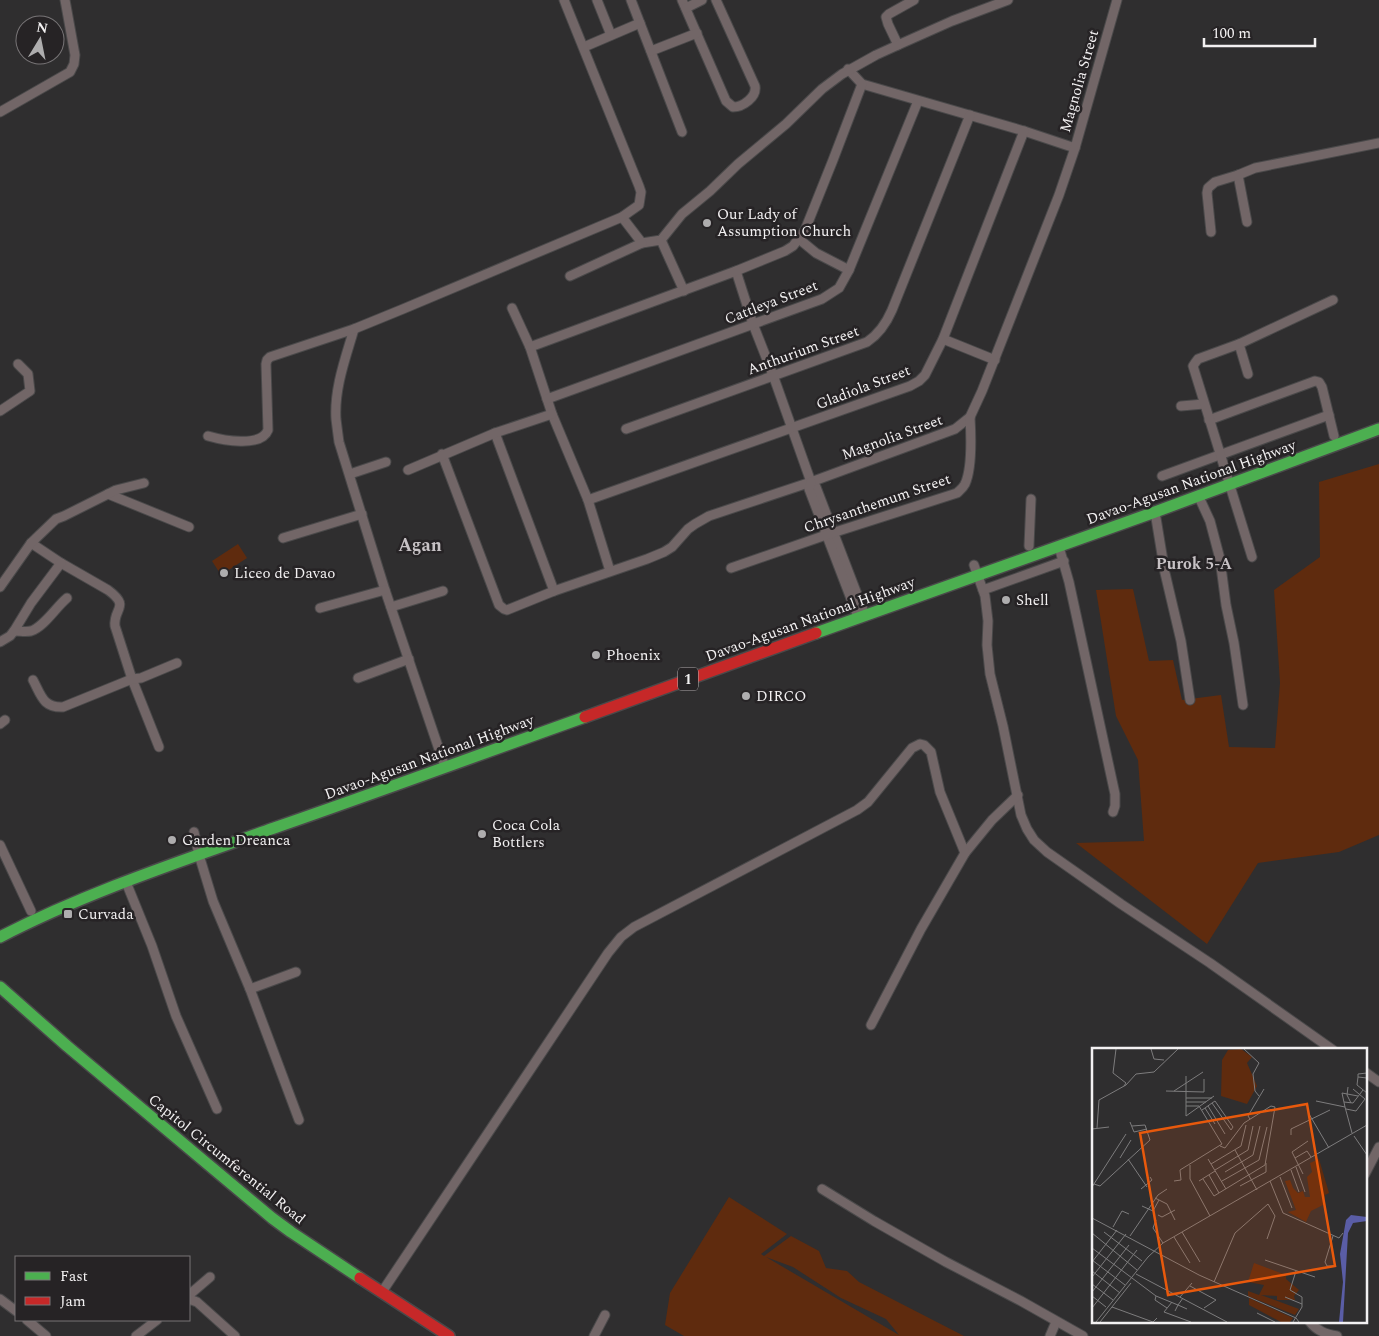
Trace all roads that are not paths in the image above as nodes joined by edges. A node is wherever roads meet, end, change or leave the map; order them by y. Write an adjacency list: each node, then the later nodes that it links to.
1 (65, 0): 20 (street)
2 (564, 0): 15 (street)
3 (597, 0): 13 (street)
4 (631, 0): 11 (street)
5 (702, 0): 10 (street)
6 (716, 0): 12 (street)
7 (914, 0): 14 (street)
8 (1008, 0): 14 (street)
9 (1117, 0): 25 (street, Magnolia Street)
10 (684, 4): 12 (street)
11 (640, 23): 13 (street); 16 (street)
12 (697, 33): 16 (street)
13 (611, 35): 15 (street)
14 (898, 45): 17 (street)
15 (584, 47): 27 (street)
16 (651, 51): 23 (street)
17 (848, 70): 18 (street); 31 (street)
18 (862, 84): 19 (street); 30 (street)
19 (918, 101): 21 (street); 33 (street, Cattleya Street)
20 (2, 108)
21 (970, 115): 22 (street); 47 (street, Anthurium Street)
22 (1024, 131): 25 (street); 41 (street, Gladiola Street)
23 (682, 132)
24 (1379, 143): 26 (street)
25 (1075, 148): 44 (street, Magnolia Street)
26 (1238, 175): 28 (street); 29 (street)
27 (622, 217): 32 (street); 40 (street)
28 (1247, 222)
29 (1211, 232)
30 (799, 239): 33 (street); 34 (street)
31 (660, 240): 32 (street); 36 (street)
32 (642, 243): 35 (street)
33 (849, 270): 39 (street, Cattleya Street)
34 (736, 271): 36 (street); 39 (street)
35 (570, 276)
36 (684, 291): 43 (street)
37 (1333, 300): 42 (street)
38 (512, 308): 43 (street)
39 (753, 324): 47 (street); 48 (street, Cattleya Street)
40 (354, 329): 61 (street); 67 (street)
41 (943, 339): 44 (street); 57 (street, Gladiola Street)
42 (1239, 344): 46 (street); 49 (street)
43 (530, 347): 48 (street)
44 (995, 360): 54 (street, Magnolia Street)
45 (18, 364): 51 (street)
46 (1248, 374)
47 (773, 375): 57 (street); 58 (street, Anthurium Street)
48 (547, 398): 52 (street)
49 (1204, 404): 50 (street); 56 (street)
50 (1181, 406)
51 (0, 411)
52 (552, 414): 60 (street); 75 (street)
53 (1329, 415): 56 (street); 62 (street); 64 (street)
54 (970, 417): 70 (street, Magnolia Street); 79 (street, Chrysanthemum Street)
55 (1379, 419): 62 (main road, Davao-Agusan National Highway / 1)
56 (1209, 420): 64 (street)
57 (792, 428): 70 (street); 75 (street, Gladiola Street)
58 (626, 429)
59 (1379, 429): 69 (main road, Davao-Agusan National Highway / 1)
60 (495, 433): 63 (street); 94 (street)
61 (208, 436)
62 (1334, 436): 69 (main road, Davao-Agusan National Highway / 1)
63 (442, 454): 66 (street); 94 (street, Magnolia Street)
64 (1220, 455): 68 (street); 69 (street)
65 (386, 462): 67 (street)
66 (408, 470)
67 (350, 474): 77 (street)
68 (1162, 476)
69 (1228, 480): 73 (main road, Davao-Agusan National Highway / 1); 82 (main road, Davao-Agusan National Highway / 1); 84 (street)
70 (810, 482): 79 (street); 89 (street, Magnolia Street)
71 (144, 483): 72 (street)
72 (108, 494): 78 (street); 81 (street)
73 (1198, 495): 76 (main road, Davao-Agusan National Highway / 1); 107 (street)
74 (1031, 499): 82 (street)
75 (588, 500): 89 (street)
76 (1155, 512): 83 (main road, Davao-Agusan National Highway / 1); 106 (street)
77 (362, 514): 80 (street); 91 (street)
78 (189, 527)
79 (830, 534): 87 (street, Chrysanthemum Street); 98 (street)
80 (283, 538)
81 (31, 543): 86 (street); 90 (street)
82 (1029, 546): 88 (main road, Davao-Agusan National Highway / 1)
83 (1059, 546): 85 (street); 88 (main road, Davao-Agusan National Highway / 1)
84 (1252, 557)
85 (1064, 561): 92 (street); 111 (street)
86 (61, 563): 99 (street); 104 (street)
87 (731, 568)
88 (976, 570): 92 (street); 98 (main road, Davao-Agusan National Highway / 1)
89 (610, 571): 94 (street, Magnolia Street)
90 (0, 587)
91 (385, 590): 96 (street); 97 (street)
92 (983, 590): 110 (street)
93 (443, 591): 96 (street)
94 (554, 591)
95 (67, 598): 99 (street)
96 (391, 607): 101 (street)
97 (320, 608)
98 (860, 611): 109 (main road, Davao-Agusan National Highway / 1)
99 (14, 631): 100 (street)
100 (0, 642)
101 (409, 659): 103 (street); 109 (street)
102 (177, 663): 104 (street)
103 (358, 678)
104 (132, 679): 105 (street); 108 (street)
105 (33, 680)
106 (1190, 700)
107 (1243, 705)
108 (159, 747)
109 (444, 762): 114 (main road, Davao-Agusan National Highway / 1)
110 (1018, 795): 115 (street); 124 (street)
111 (1113, 812)
112 (194, 832): 114 (street)
113 (0, 845): 117 (street)
114 (198, 851): 116 (main road, Davao-Agusan National Highway / 1); 117 (main road, Davao-Agusan National Highway / 1); 122 (street)
115 (965, 853): 123 (street); 133 (street)
116 (126, 882): 119 (main road, Davao-Agusan National Highway / 1); 127 (street)
117 (31, 911): 118 (main road, Davao-Agusan National Highway / 1)
118 (0, 926)
119 (0, 937)
120 (296, 972): 122 (street)
121 (0, 987): 133 (main road, Capitol Circumferential Road)
122 (250, 989): 128 (street)
123 (871, 1025)
124 (1330, 1048)
125 (1366, 1073): 126 (street)
126 (1379, 1082)
127 (217, 1109)
128 (299, 1120)
129 (1379, 1148): 130 (street)
130 (1366, 1172)
131 (822, 1189): 141 (street)
132 (210, 1277): 134 (street)
133 (382, 1292): 146 (main road, Capitol Circumferential Road)
134 (190, 1296)
135 (0, 1298): 137 (street)
136 (190, 1298): 143 (street)
137 (15, 1310)
138 (605, 1315): 147 (street)
139 (28, 1321): 144 (street)
140 (156, 1321): 145 (street)
141 (1056, 1322): 148 (street); 149 (street)
142 (1312, 1324): 150 (street)
143 (232, 1335)
144 (46, 1336)
145 (136, 1336)
146 (449, 1336)
147 (594, 1336)
148 (1050, 1336)
149 (1083, 1336)
150 (1336, 1336)

